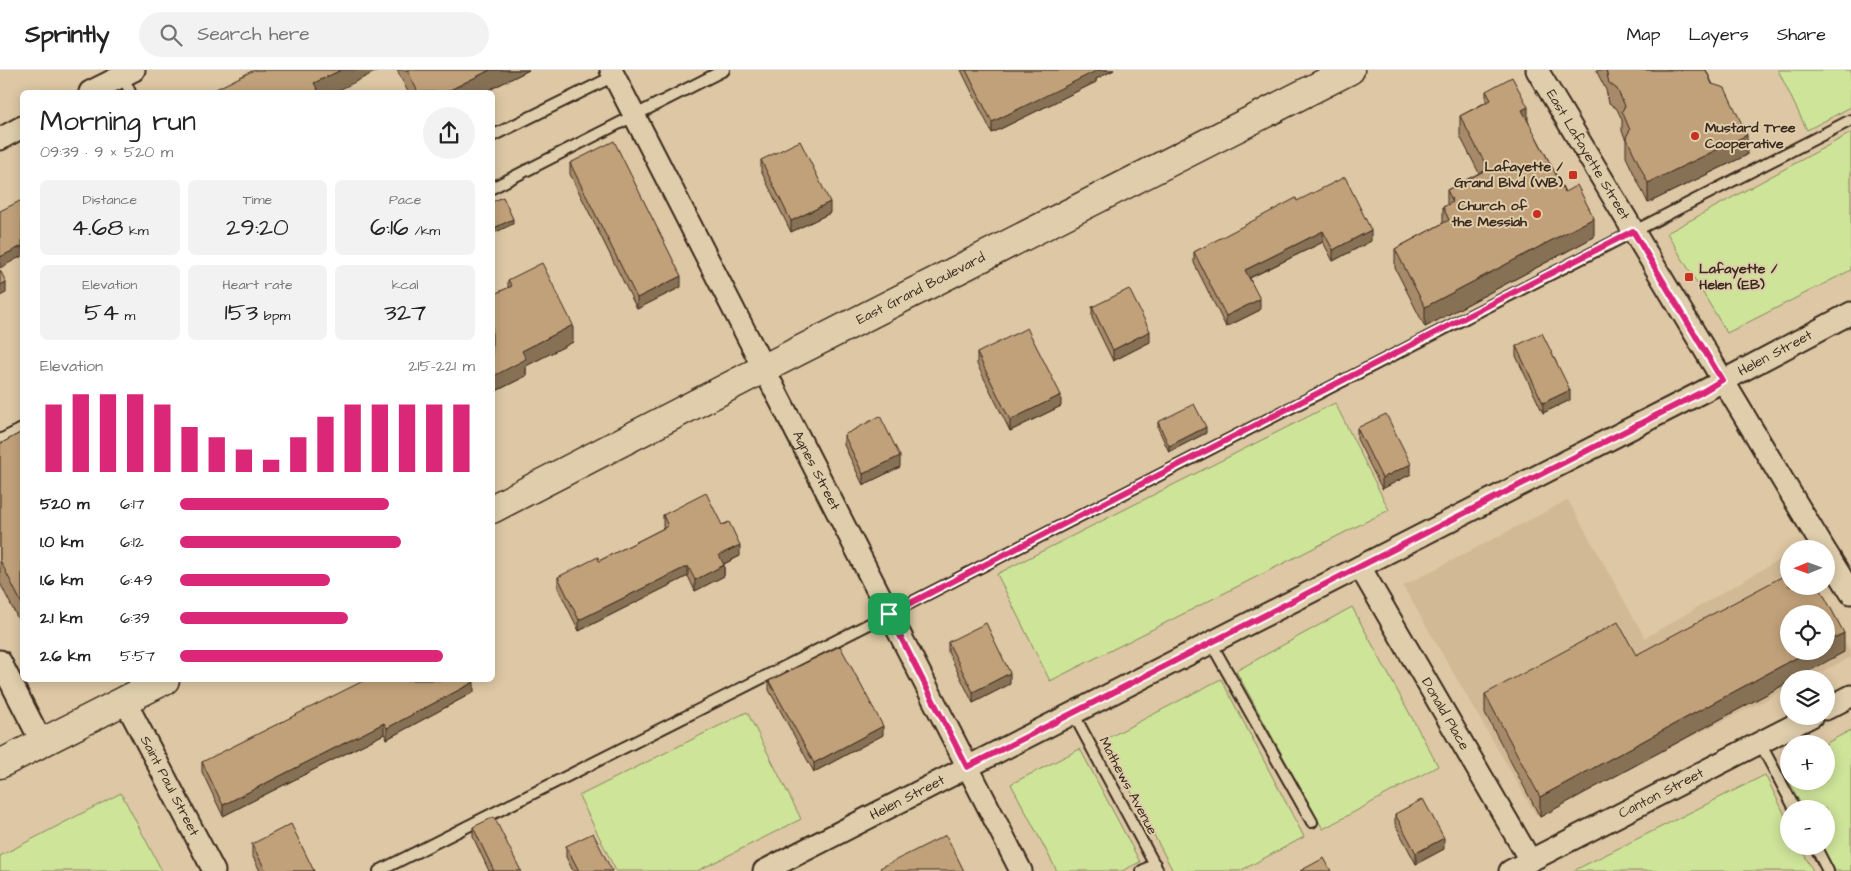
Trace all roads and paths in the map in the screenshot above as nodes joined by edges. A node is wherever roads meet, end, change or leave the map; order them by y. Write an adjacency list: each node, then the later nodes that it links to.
1 (724, 70): 7 (lane)
2 (1350, 70): 15 (main road, East Grand Boulevard)
3 (1536, 70): 13 (street, East Lafayette Street)
4 (613, 73): 7 (street, Agnes Street); 10 (lane)
5 (129, 79): 6 (street)
6 (96, 90)
7 (634, 116): 12 (lane); 15 (street, Agnes Street)
8 (1851, 120): 13 (lane)
9 (20, 128): 11 (street)
10 (495, 134)
11 (0, 139)
12 (495, 186)
13 (1633, 231): 16 (street, East Lafayette Street); 24 (lane)
14 (1851, 313): 16 (street, Helen Street)
15 (763, 368): 19 (main road, East Grand Boulevard); 24 (street, Agnes Street)
16 (1722, 380): 20 (street, East Lafayette Street); 21 (street, Helen Street)
17 (20, 430): 18 (lane)
18 (0, 440)
19 (495, 508)
20 (1819, 540)
21 (1360, 567): 25 (street, Helen Street); 40 (street, Donald Place)
22 (1835, 567): 23 (street)
23 (1851, 593)
24 (889, 614): 36 (street, Agnes Street); 43 (lane)
25 (1211, 643): 31 (street, Helen Street); 38 (lane)
26 (0, 661): 33 (street)
27 (161, 682): 29 (main road)
28 (1851, 696): 30 (street)
29 (125, 701): 33 (main road); 42 (street, Saint Paul Street)
30 (1835, 704)
31 (1074, 713): 36 (street, Helen Street); 41 (lane, Mathews Avenue)
32 (1795, 725): 34 (street, Canton Street)
33 (42, 743): 35 (main road)
34 (1760, 743): 37 (lane); 40 (street, Canton Street)
35 (0, 764)
36 (967, 767): 44 (street, Helen Street); 45 (street, Agnes Street)
37 (1790, 800)
38 (1312, 822)
39 (1820, 855): 48 (lane)
40 (1530, 860): 47 (street, Canton Street)
41 (1157, 868): 46 (lane)
42 (214, 871)
43 (379, 871)
44 (764, 871)
45 (1020, 871)
46 (1142, 871)
47 (1510, 871)
48 (1828, 871)

